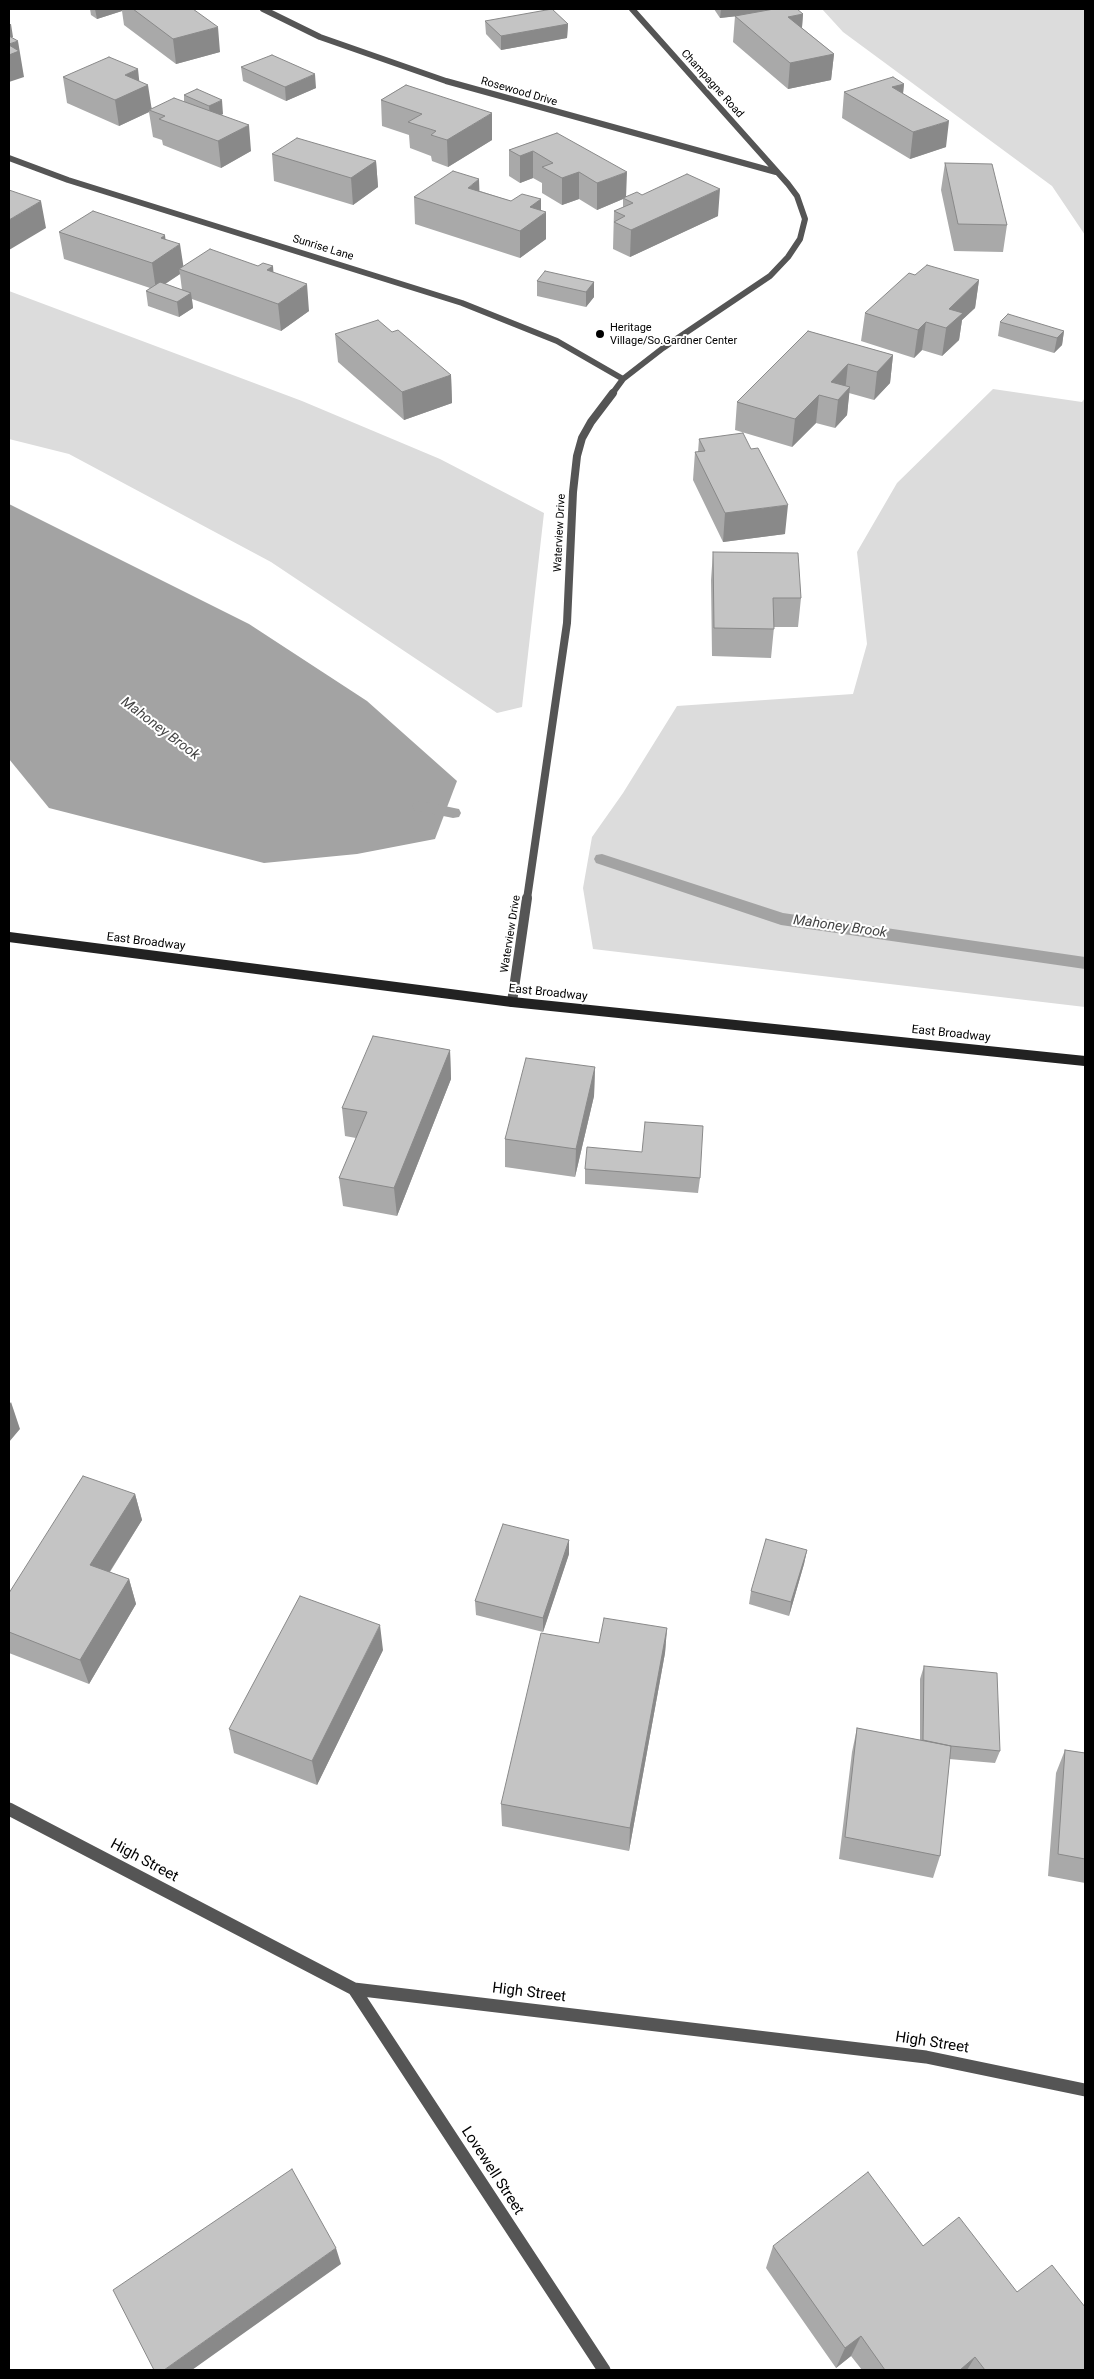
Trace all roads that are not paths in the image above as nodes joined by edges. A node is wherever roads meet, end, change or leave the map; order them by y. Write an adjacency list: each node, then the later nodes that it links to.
1 (263, 9): 4 (street, Rosewood Drive)
2 (632, 9): 4 (street, Champagne Road)
3 (9, 158): 5 (street, Sunrise Lane)
4 (777, 172): 5 (street, Waterview Drive)
5 (623, 379): 7 (street, Waterview Drive)
6 (9, 937): 7 (main road, East Broadway)
7 (512, 1002): 8 (main road, East Broadway)
8 (1085, 1061)
9 (9, 1809): 10 (street, High Street)
10 (354, 1989): 11 (street, High Street); 12 (street, Lovewell Street)
11 (1085, 2090)
12 (604, 2370)

